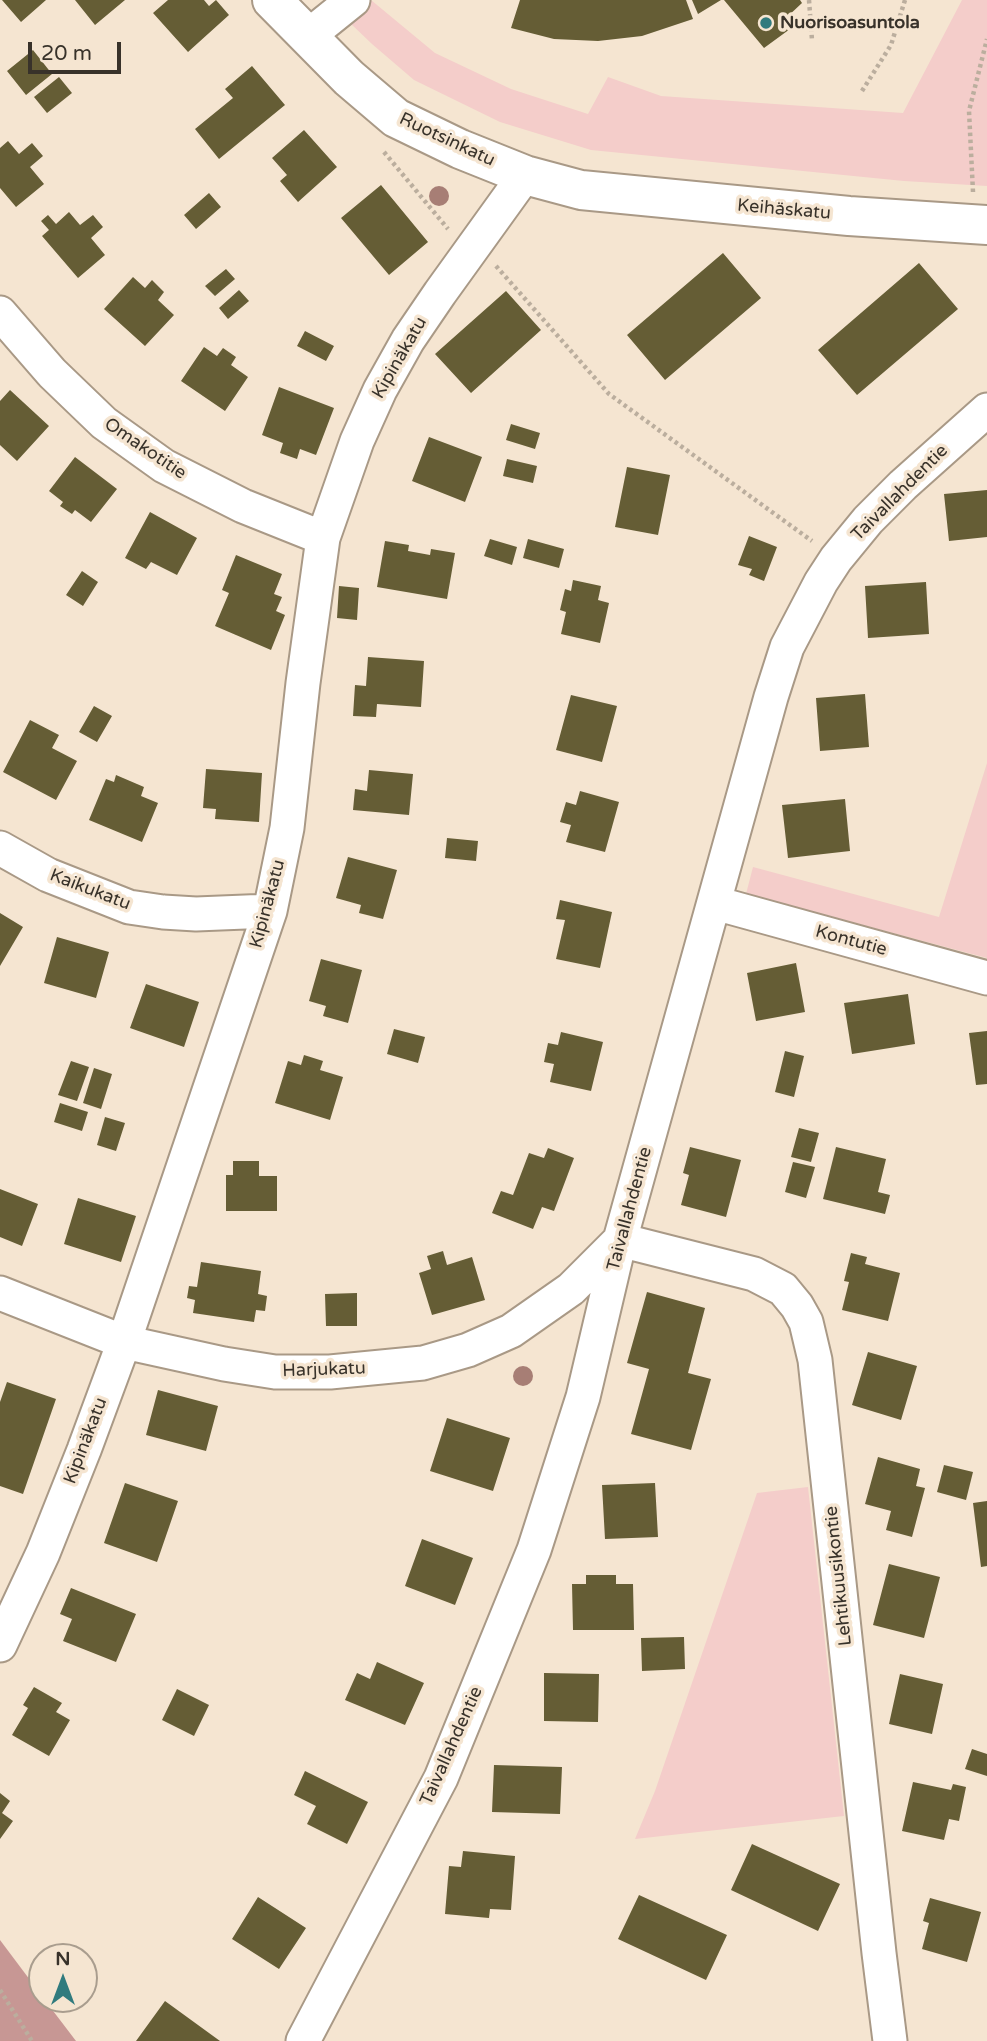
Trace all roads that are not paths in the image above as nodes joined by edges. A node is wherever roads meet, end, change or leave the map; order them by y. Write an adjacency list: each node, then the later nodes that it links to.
1 (272, 0): 3 (street, Ruotsinkatu)
2 (354, 0): 3 (street)
3 (307, 37): 4 (street, Ruotsinkatu)
4 (525, 175): 5 (street, Ruotsinkatu); 9 (street, Kipinäkatu)
5 (581, 190): 6 (street, Keihäskatu)
6 (980, 206)
7 (0, 313): 9 (street, Omakotitie)
8 (987, 410): 11 (street, Taivallahdentie)
9 (323, 538): 12 (street, Kipinäkatu)
10 (0, 848): 12 (street, Kaikukatu)
11 (715, 904): 13 (street, Kontutie); 14 (street, Taivallahdentie)
12 (270, 911): 16 (street, Kipinäkatu)
13 (987, 978)
14 (620, 1240): 16 (street, Harjukatu); 18 (street, Taivallahdentie); 19 (street, Lehtikuusikontie)
15 (0, 1293): 16 (street, Harjukatu)
16 (124, 1342): 17 (street, Kipinäkatu)
17 (0, 1646)
18 (303, 2040)
19 (890, 2041)

